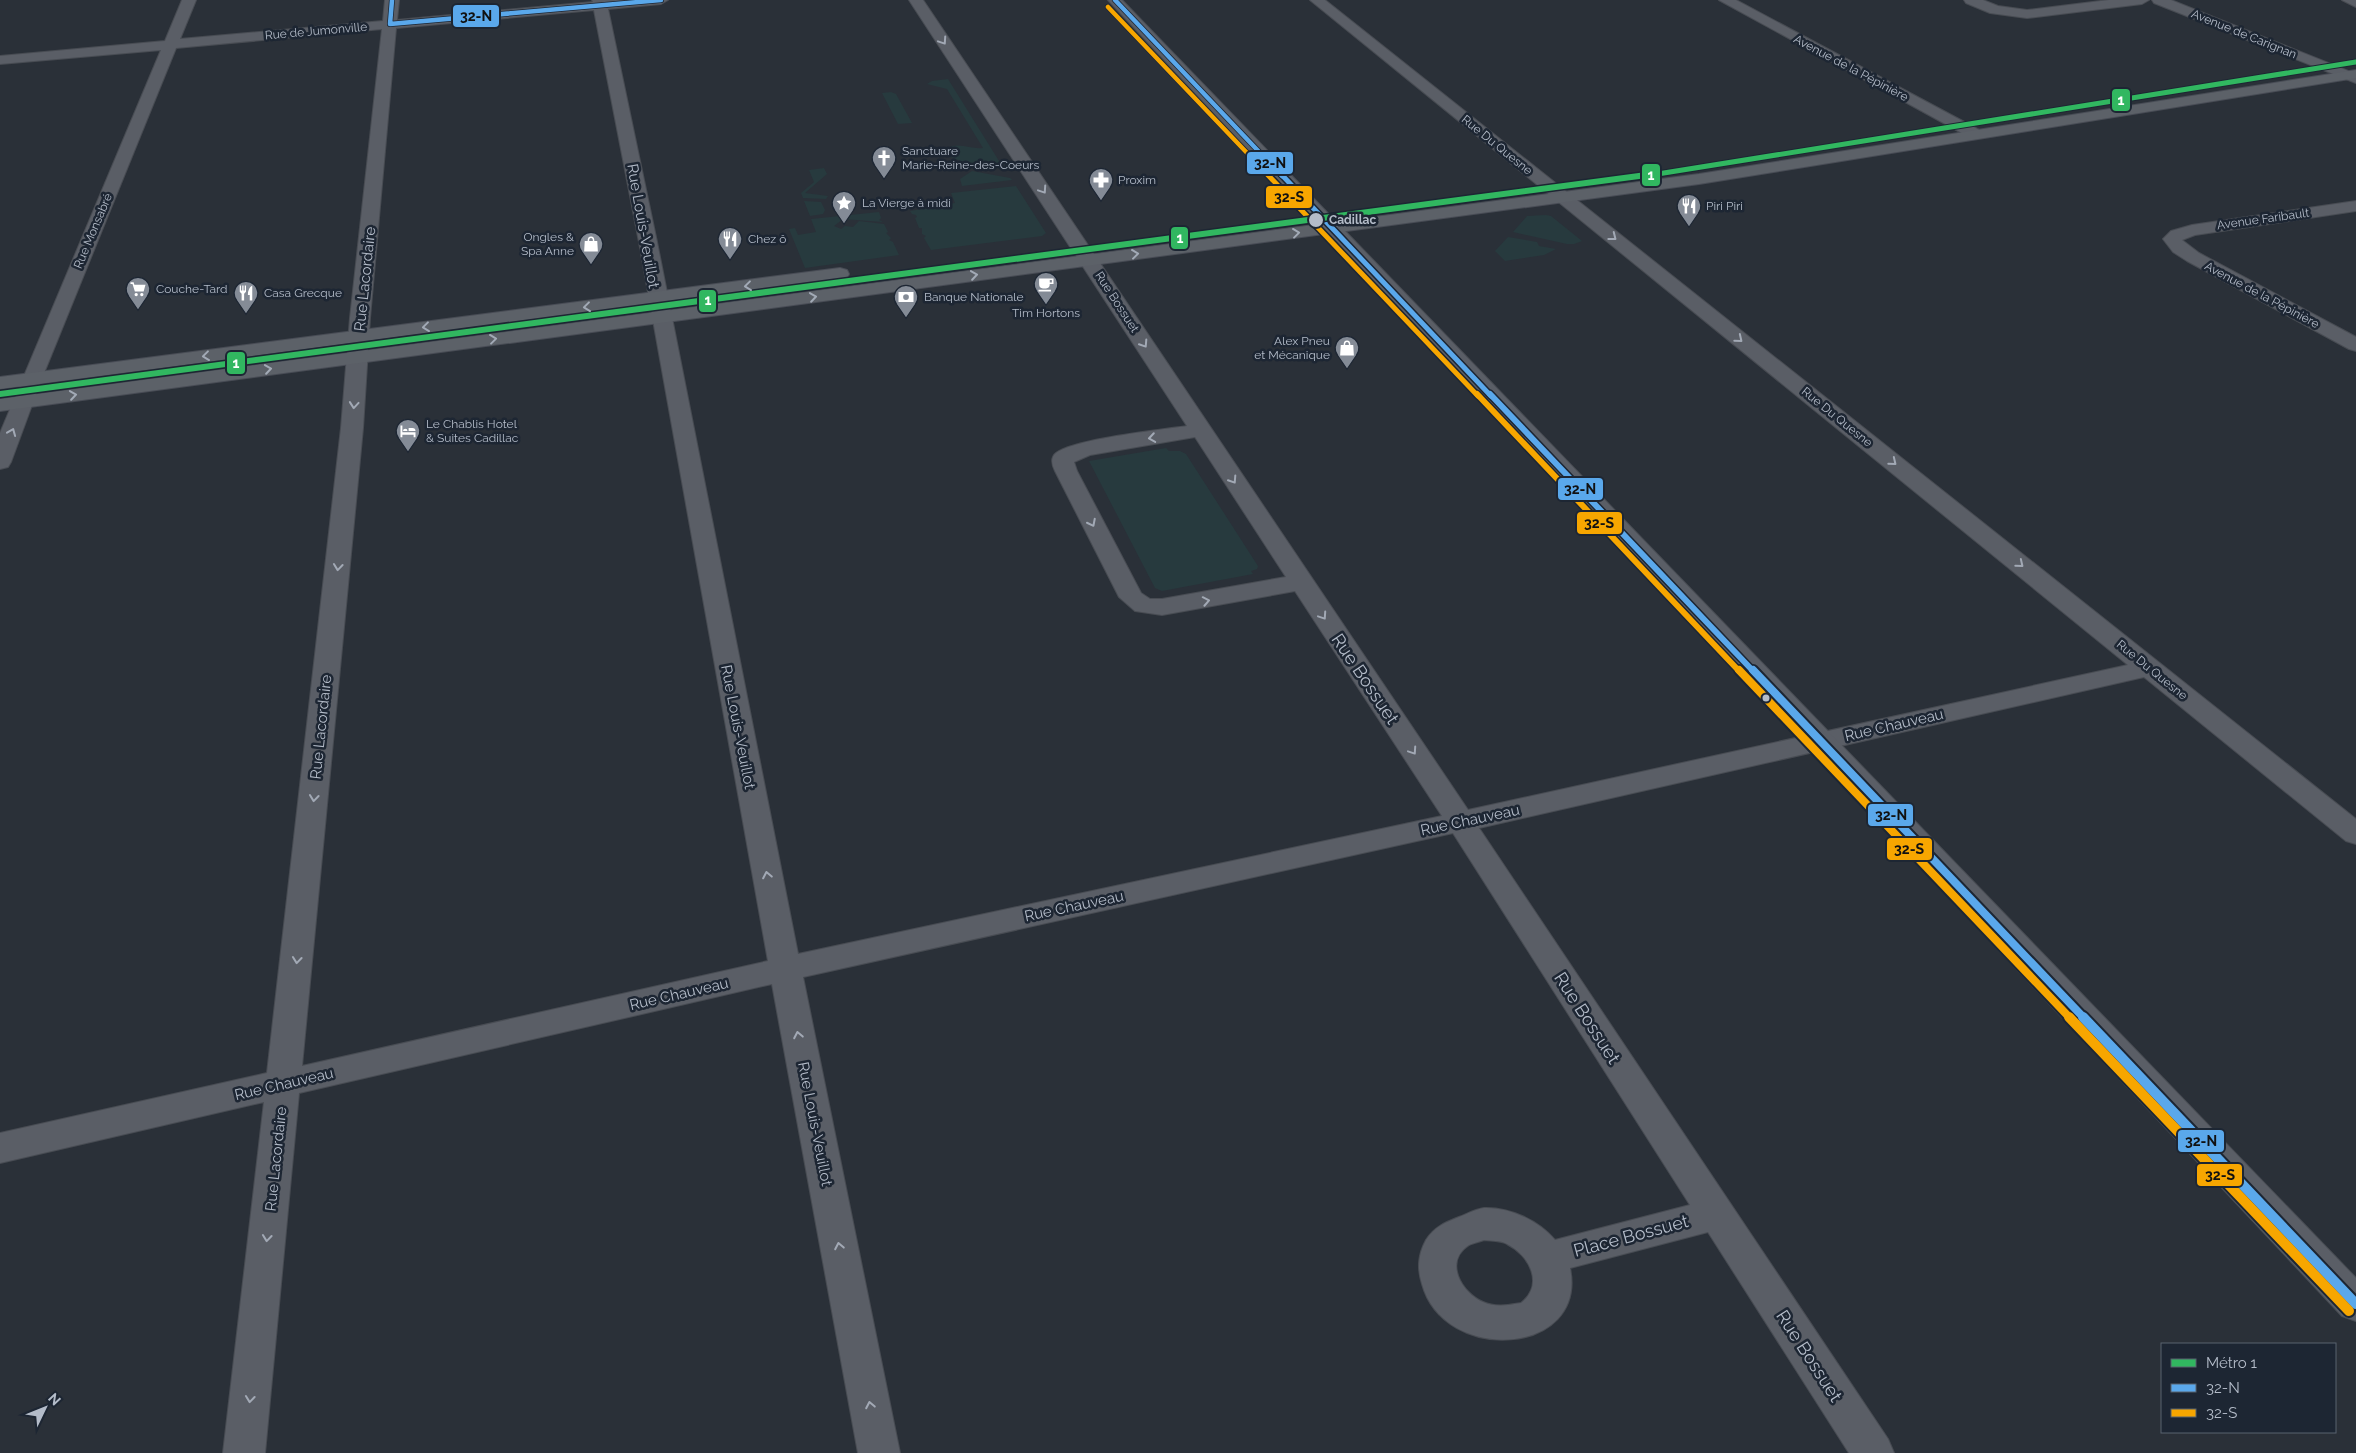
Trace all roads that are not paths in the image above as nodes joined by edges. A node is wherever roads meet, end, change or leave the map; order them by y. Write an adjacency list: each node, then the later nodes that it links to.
1 (189, 0): 17 (street, Rue Monsabré)
2 (392, 0): 16 (street, Rue Lacordaire)
3 (661, 0): 11 (street, Rue de Jumonville)
4 (916, 0): 29 (street, Rue Bossuet, one-way to 29)
5 (1115, 0): 27 (street)
6 (1317, 0): 24 (street, Rue Du Quesne)
7 (1726, 0): 22 (street, Avenue de la Pépinière)
8 (2142, 0): 14 (street)
9 (2159, 0): 20 (street, Avenue de Carignan)
10 (2349, 0): 12 (street)
11 (599, 3): 16 (street, Rue de Jumonville); 30 (street, Rue Louis-Veuillot)
12 (2356, 3)
13 (1964, 6): 14 (street)
14 (2035, 14): 15 (street)
15 (1982, 19)
16 (390, 24): 17 (street, Rue de Jumonville); 32 (street, Rue Lacordaire)
17 (171, 44): 19 (street, Rue de Jumonville); 33 (street, Rue Monsabré)
18 (2356, 59): 20 (main road)
19 (0, 60)
20 (2321, 65): 21 (street, Avenue de Carignan); 22 (main road)
21 (2353, 76): 23 (main road)
22 (1951, 122): 23 (street, Avenue de la Pépinière); 24 (main road)
23 (1977, 135): 25 (main road)
24 (1544, 183): 25 (street, Rue Du Quesne); 27 (main road)
25 (1563, 198): 27 (main road); 40 (street, Rue Du Quesne, one-way to 40)
26 (2356, 206): 28 (street, Avenue Faribault)
27 (1325, 221): 29 (main road); 41 (street)
28 (2172, 239): 31 (street, Avenue de la Pépinière)
29 (1084, 252): 30 (main road); 37 (street, Rue Bossuet, one-way to 37)
30 (658, 308): 32 (main road); 44 (street, Rue Louis-Veuillot, one-way to 30)
31 (2356, 345)
32 (358, 346): 33 (main road, one-way to 33); 35 (main road, one-way to 32); 45 (street, Rue Lacordaire, one-way to 45)
33 (32, 378): 34 (main road); 35 (street, Rue Monsabré)
34 (0, 382)
35 (24, 401): 36 (main road); 38 (street, Rue Monsabré, one-way to 35)
36 (0, 405)
37 (1200, 430): 39 (street, Rue Bossuet, one-way to 39); 39 (street, one-way to 39)
38 (0, 462)
39 (1300, 582): 42 (street, Rue Bossuet, one-way to 42)
40 (2149, 668): 41 (street, Rue Chauveau); 43 (street, Rue Du Quesne)
41 (1822, 741): 42 (street, Rue Chauveau); 49 (street)
42 (1460, 822): 44 (street, Rue Chauveau); 47 (street, Rue Bossuet)
43 (2356, 834)
44 (785, 969): 45 (street, Rue Chauveau); 51 (street, Rue Louis-Veuillot, one-way to 44)
45 (284, 1085): 46 (street, Rue Chauveau); 50 (street, Rue Lacordaire, one-way to 50)
46 (0, 1148)
47 (1715, 1214): 48 (street, Place Bossuet); 52 (street, Rue Bossuet)
48 (1547, 1258)
49 (2356, 1304)
50 (244, 1453)
51 (880, 1453)
52 (1873, 1453)

